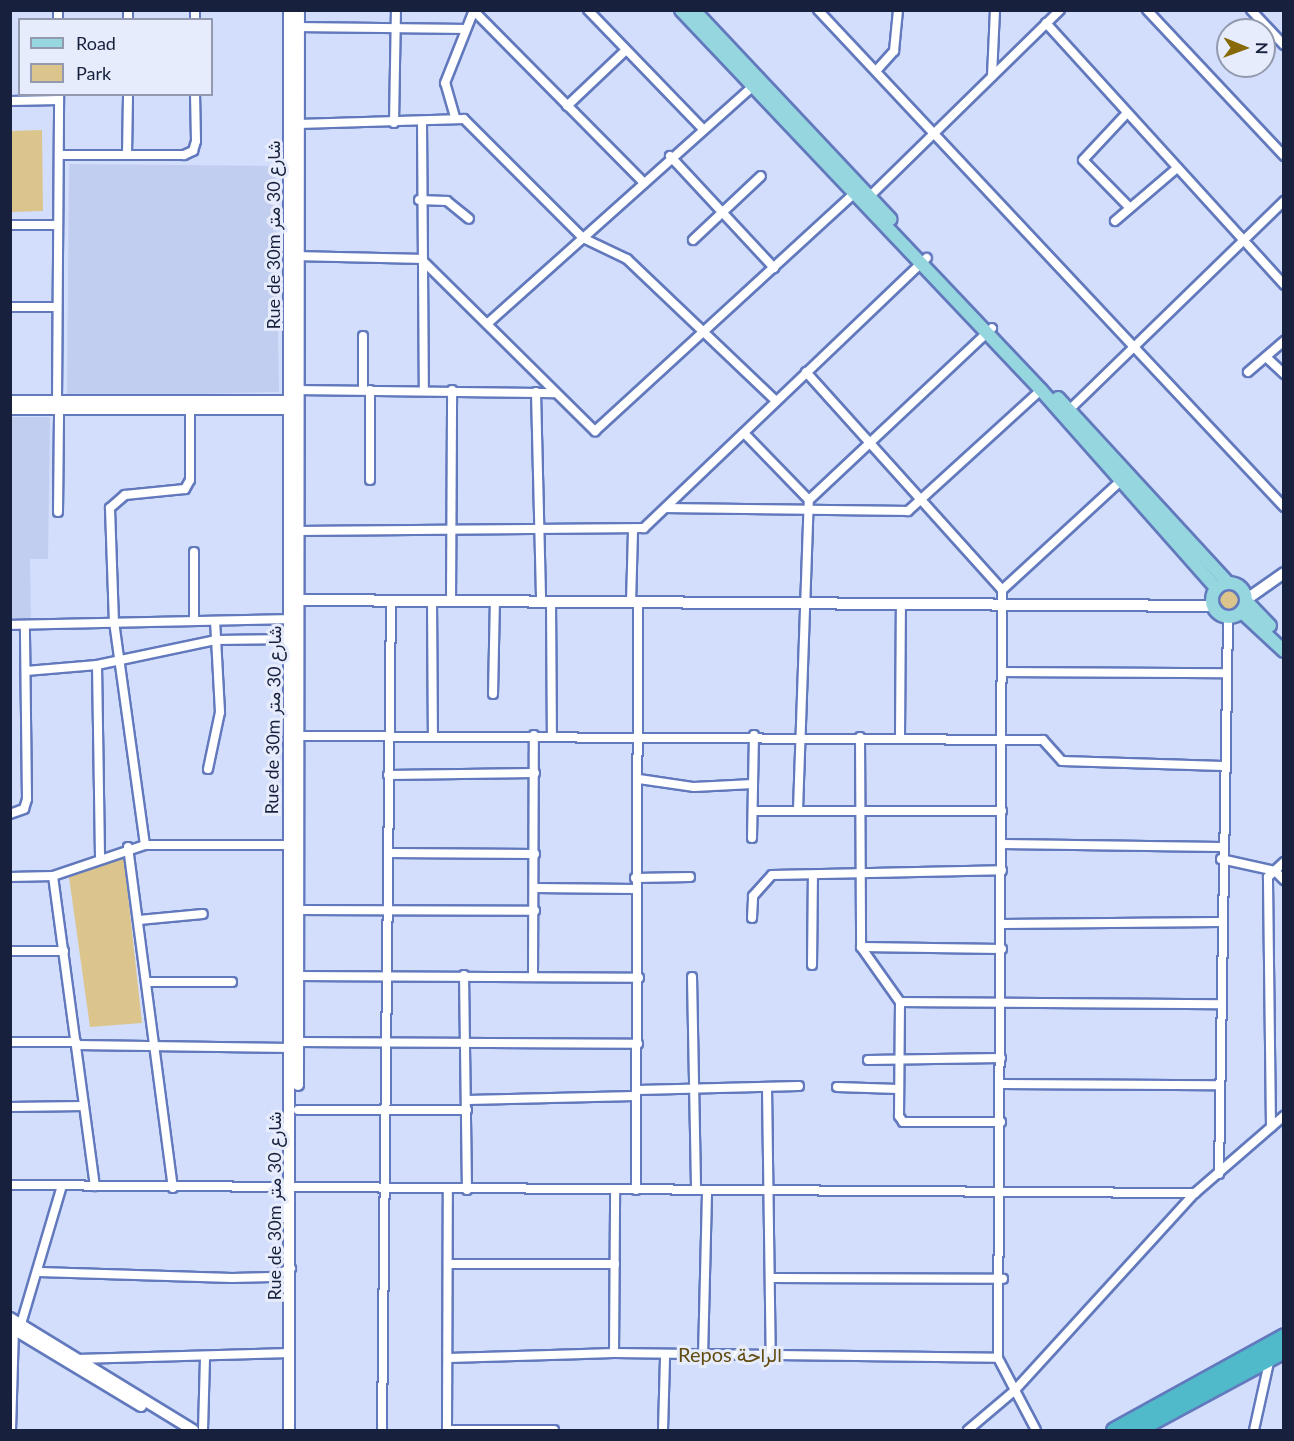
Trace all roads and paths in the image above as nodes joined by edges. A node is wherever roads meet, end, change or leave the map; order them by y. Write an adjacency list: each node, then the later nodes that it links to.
1 (289, 10): 79 (street, Rue de 30m شارع 30 متر)
2 (299, 10): 14 (street, Rue de 30m شارع 30 متر)
3 (396, 10): 15 (street)
4 (588, 10): 18 (street)
5 (818, 10): 19 (street)
6 (898, 10): 19 (street)
7 (995, 10): 20 (street)
8 (1060, 10): 13 (street)
9 (1147, 10): 37 (street)
10 (1251, 10): 17 (street)
11 (474, 11): 16 (street); 26 (street)
12 (687, 12): 21 (main road)
13 (1046, 23): 20 (street); 27 (street)
14 (299, 27): 15 (street); 31 (street, Rue de 30m شارع 30 متر)
15 (396, 28): 16 (street); 30 (street)
16 (465, 29): 28 (street)
17 (1284, 45)
18 (626, 50): 26 (street); 32 (street)
19 (876, 71): 33 (street)
20 (993, 76): 33 (street)
21 (757, 83): 32 (street); 41 (main road)
22 (128, 96): 35 (street)
23 (195, 96): 35 (street)
24 (59, 98): 25 (street); 34 (street)
25 (10, 101)
26 (567, 106): 40 (street)
27 (1127, 113): 38 (street); 45 (street)
28 (456, 117): 29 (street); 51 (street)
29 (422, 122): 30 (street); 43 (street)
30 (394, 123): 31 (street)
31 (298, 124): 54 (street, Rue de 30m شارع 30 متر)
32 (701, 127): 36 (street)
33 (934, 134): 42 (street); 66 (street)
34 (59, 154): 35 (street); 50 (street)
35 (128, 154)
36 (670, 156): 40 (street); 46 (street)
37 (1284, 156)
38 (1177, 168): 45 (street); 53 (street)
39 (761, 176): 46 (street)
40 (642, 181): 51 (street)
41 (858, 190): 42 (main road); 57 (street)
42 (867, 199): 56 (main road)
43 (419, 200): 47 (street); 55 (street)
44 (1284, 201): 53 (street)
45 (1130, 208): 48 (street)
46 (724, 212): 52 (street); 57 (street)
47 (469, 219)
48 (1115, 221)
49 (10, 225): 50 (street)
50 (58, 225): 60 (street)
51 (583, 238): 61 (street); 63 (street)
52 (693, 240)
53 (1242, 240): 58 (street); 66 (street)
54 (298, 256): 55 (street); 79 (street, Rue de 30m شارع 30 متر)
55 (420, 259): 61 (street); 72 (street)
56 (925, 261): 62 (main road); 68 (street)
57 (774, 268): 63 (street)
58 (1284, 285)
59 (10, 306): 60 (street)
60 (57, 307): 80 (street)
61 (487, 324): 76 (street)
62 (989, 330): 74 (main road); 83 (main road); 85 (street)
63 (707, 332): 76 (street); 78 (street)
64 (363, 336): 71 (street)
65 (1284, 341): 67 (street)
66 (1132, 344): 83 (street); 90 (street)
67 (1266, 357): 69 (street); 70 (street)
68 (806, 372): 78 (street); 85 (street)
69 (1248, 372)
70 (1284, 374)
71 (367, 390): 72 (street); 79 (street); 87 (street)
72 (424, 390): 73 (street)
73 (452, 390): 75 (street); 95 (street)
74 (1041, 390): 83 (main road); 89 (street)
75 (536, 392): 76 (street); 96 (street)
76 (555, 393)
77 (10, 401): 80 (street)
78 (776, 401): 84 (street)
79 (295, 402): 80 (street); 82 (street); 94 (street, Rue de 30m شارع 30 متر); 102 (street, Rue de 30m شارع 30 متر)
80 (58, 405): 81 (street); 82 (street); 92 (street)
81 (10, 409)
82 (190, 409): 118 (street)
83 (1066, 412): 86 (main road)
84 (744, 433): 88 (street); 91 (street)
85 (869, 442): 88 (street); 89 (street)
86 (1125, 476): 100 (main road); 101 (street)
87 (370, 480)
88 (809, 500): 93 (street)
89 (923, 500): 93 (street); 101 (street)
90 (1284, 507)
91 (667, 508): 93 (street); 97 (street)
92 (58, 512)
93 (808, 513): 109 (street)
94 (300, 531): 95 (street); 102 (street, Rue de 30m شارع 30 متر)
95 (451, 531): 96 (street); 105 (street)
96 (540, 531): 97 (street); 107 (street)
97 (633, 532): 108 (street)
98 (194, 552): 116 (street)
99 (1284, 573): 112 (street)
100 (1222, 585): 112 (main road); 113 (main road)
101 (1002, 591): 111 (street)
102 (295, 600): 103 (street); 115 (street, Rue de 30m شارع 30 متر); 121 (street, Rue de 30m شارع 30 متر)
103 (391, 601): 104 (street); 136 (street)
104 (432, 602): 105 (street); 137 (street)
105 (451, 602): 106 (street)
106 (495, 602): 107 (street); 130 (street)
107 (546, 602): 108 (street); 132 (street)
108 (635, 603): 109 (street); 133 (street)
109 (804, 603): 110 (street); 138 (street)
110 (901, 604): 111 (street); 140 (street)
111 (1002, 604): 113 (street); 128 (street)
112 (1245, 604): 114 (main road); 123 (main road); 124 (main road)
113 (1213, 606): 114 (main road)
114 (1228, 618): 129 (street)
115 (290, 619): 117 (street); 121 (street, Rue de 30m شارع 30 متر)
116 (194, 621): 117 (street); 118 (street)
117 (215, 621): 122 (street)
118 (114, 623): 120 (street); 125 (street)
119 (10, 625): 120 (street)
120 (26, 626): 127 (street)
121 (295, 639): 122 (street); 135 (street, Rue de 30m شارع 30 متر); 156 (street, Rue de 30m شارع 30 متر)
122 (216, 640): 125 (street); 143 (street)
123 (1284, 640)
124 (1284, 651)
125 (122, 658): 126 (street); 155 (street)
126 (97, 665): 127 (street); 161 (street)
127 (26, 671): 152 (street)
128 (1002, 672): 129 (street); 141 (street)
129 (1225, 673): 142 (street)
130 (493, 694)
131 (534, 735): 132 (street); 137 (street); 144 (street)
132 (552, 735): 133 (street)
133 (635, 735): 134 (street); 146 (street)
134 (754, 735): 138 (street); 147 (street)
135 (298, 736): 136 (street); 156 (street, Rue de 30m شارع 30 متر)
136 (388, 736): 137 (street); 145 (street)
137 (433, 736)
138 (797, 737): 139 (street); 148 (street)
139 (860, 737): 140 (street); 149 (street)
140 (900, 737): 141 (street)
141 (1001, 739): 142 (street); 151 (street)
142 (1222, 766): 158 (street)
143 (208, 769)
144 (535, 773): 145 (street); 160 (street)
145 (388, 775): 159 (street)
146 (639, 780): 147 (street); 171 (street)
147 (753, 784): 150 (street)
148 (798, 810): 149 (street); 150 (street)
149 (858, 810): 151 (street); 166 (street)
150 (753, 811): 153 (street)
151 (1002, 811): 154 (street)
152 (10, 814)
153 (752, 838)
154 (1002, 844): 158 (street); 164 (street)
155 (144, 845): 156 (street); 157 (street)
156 (293, 845): 176 (street, Rue de 30m شارع 30 متر); 204 (street, Rue de 30m شارع 30 متر)
157 (128, 847): 161 (street); 180 (street)
158 (1221, 847): 162 (street)
159 (388, 853): 160 (street); 175 (street)
160 (535, 854): 173 (street)
161 (100, 858): 167 (street)
162 (1221, 859): 165 (street); 181 (street)
163 (1284, 862): 165 (street)
164 (1002, 870): 166 (street); 182 (street)
165 (1275, 871): 172 (street); 225 (street)
166 (859, 874): 168 (street); 183 (street)
167 (54, 876): 169 (street); 186 (street)
168 (813, 876): 179 (street); 187 (street)
169 (10, 877)
170 (690, 877): 171 (street)
171 (635, 878): 174 (street)
172 (1284, 880)
173 (534, 888): 174 (street); 177 (street)
174 (636, 889): 193 (street)
175 (387, 909): 176 (street); 177 (street); 190 (street)
176 (298, 910): 189 (street, Rue de 30m شارع 30 متر)
177 (534, 910): 192 (street)
178 (203, 914): 180 (street)
179 (752, 918)
180 (138, 920): 194 (street)
181 (1220, 922): 182 (street); 197 (street)
182 (1002, 924): 184 (street)
183 (861, 947): 184 (street); 196 (street)
184 (1002, 949): 198 (street)
185 (10, 951): 186 (street)
186 (64, 951): 200 (street)
187 (812, 965)
188 (464, 975): 190 (street); 192 (street); 205 (street)
189 (298, 976): 190 (street); 204 (street, Rue de 30m شارع 30 متر)
190 (387, 976): 201 (street)
191 (692, 977): 213 (street)
192 (533, 978): 193 (street)
193 (639, 978): 203 (street)
194 (147, 982): 195 (street); 202 (street)
195 (232, 982)
196 (900, 1002): 198 (street); 207 (street)
197 (1218, 1004): 198 (street); 210 (street)
198 (1002, 1007): 206 (street)
199 (10, 1042): 200 (street)
200 (76, 1043): 202 (street); 218 (street)
201 (385, 1043): 204 (street); 205 (street); 220 (street)
202 (155, 1044): 204 (street); 230 (street)
203 (638, 1044): 205 (street); 216 (street)
204 (294, 1045): 221 (street, Rue de 30m شارع 30 متر); 231 (street, Rue de 30m شارع 30 متر)
205 (467, 1045): 217 (street)
206 (1001, 1058): 207 (street); 209 (street)
207 (898, 1059): 208 (street); 215 (street)
208 (868, 1060)
209 (1001, 1084): 210 (street); 224 (street)
210 (1217, 1085): 226 (street)
211 (799, 1086): 214 (street)
212 (837, 1087): 215 (street)
213 (692, 1088): 214 (street); 216 (street); 237 (street)
214 (767, 1088): 240 (street)
215 (898, 1089): 224 (street)
216 (637, 1093): 217 (street); 236 (street)
217 (468, 1100): 222 (street)
218 (84, 1106): 219 (street); 229 (street)
219 (10, 1107)
220 (386, 1109): 221 (street); 222 (street); 232 (street)
221 (297, 1110): 231 (street, Rue de 30m شارع 30 متر)
222 (467, 1110): 234 (street)
223 (1284, 1116): 225 (street)
224 (1001, 1122): 239 (street)
225 (1271, 1127): 226 (street)
226 (1219, 1174): 241 (street)
227 (10, 1185): 228 (street)
228 (62, 1186): 229 (street); 245 (street)
229 (95, 1186): 230 (street)
230 (173, 1188): 231 (street)
231 (295, 1188): 232 (street); 244 (street, Rue de 30m شارع 30 متر); 269 (street, Rue de 30m شارع 30 متر)
232 (385, 1188): 233 (street); 270 (street)
233 (448, 1190): 234 (street); 242 (street)
234 (467, 1190): 235 (street)
235 (615, 1190): 236 (street); 243 (street); 252 (street)
236 (636, 1190): 237 (street)
237 (696, 1190): 238 (street)
238 (706, 1191): 240 (street); 256 (street)
239 (1002, 1192): 240 (street); 241 (street); 247 (street)
240 (772, 1193): 246 (street)
241 (1195, 1193): 261 (street)
242 (448, 1264): 243 (street); 257 (street)
243 (615, 1264): 252 (street)
244 (291, 1268): 245 (street); 251 (street, Rue de 30m شارع 30 متر)
245 (39, 1272): 249 (street)
246 (771, 1278): 247 (street); 260 (street)
247 (1002, 1279): 258 (street)
248 (10, 1318): 249 (street)
249 (15, 1327): 259 (street); 264 (street); 265 (street)
250 (1284, 1336): 275 (highway)
251 (290, 1353): 254 (street); 268 (street, Rue de 30m شارع 30 متر)
252 (614, 1353): 255 (street); 257 (street)
253 (1277, 1354): 276 (highway); 277 (street)
254 (205, 1357): 259 (street); 267 (street)
255 (665, 1357): 256 (street); 272 (street)
256 (703, 1357): 260 (street)
257 (448, 1358): 262 (street)
258 (998, 1358): 260 (street); 261 (street)
259 (77, 1359): 266 (street)
260 (771, 1359)
261 (1014, 1392): 273 (street); 274 (street)
262 (447, 1430): 263 (street)
263 (515, 1430): 271 (street)
264 (11, 1431)
265 (181, 1431)
266 (194, 1431)
267 (203, 1431)
268 (289, 1431)
269 (296, 1431)
270 (382, 1431)
271 (554, 1431)
272 (663, 1431)
273 (968, 1431)
274 (1036, 1431)
275 (1114, 1431)
276 (1136, 1431)
277 (1254, 1431)

